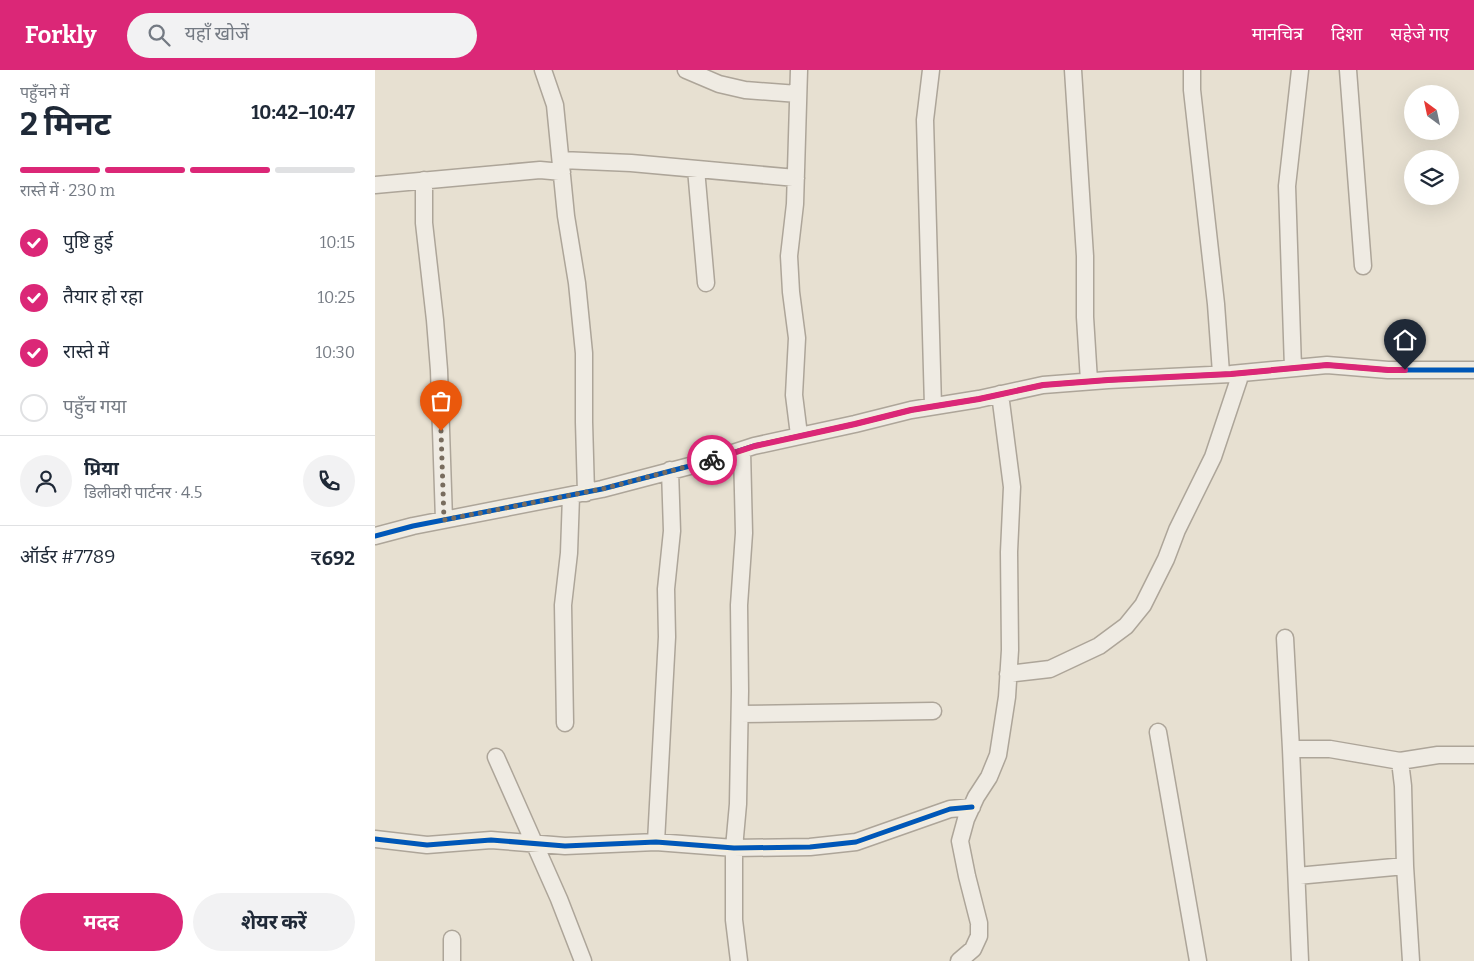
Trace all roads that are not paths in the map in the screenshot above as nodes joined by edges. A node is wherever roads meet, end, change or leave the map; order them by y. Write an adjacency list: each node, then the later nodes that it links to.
1 (543, 70): 10 (street)
2 (686, 70): 9 (street)
3 (799, 70): 9 (street)
4 (931, 70): 23 (street)
5 (1073, 70): 21 (street)
6 (1192, 70): 19 (street)
7 (1300, 70): 17 (street)
8 (1348, 70): 15 (street)
9 (798, 94): 12 (street)
10 (561, 166): 11 (street); 13 (street); 27 (street)
11 (696, 169): 12 (street); 16 (street)
12 (795, 178): 24 (street)
13 (424, 180): 14 (street); 28 (street)
14 (375, 185)
15 (1363, 266)
16 (706, 282)
17 (1293, 368): 18 (street); 20 (street)
18 (1474, 370)
19 (1221, 373): 20 (street); 21 (street)
20 (1241, 373): 31 (street)
21 (1089, 381): 22 (street)
22 (1000, 394): 23 (street); 31 (street)
23 (933, 406): 24 (street)
24 (799, 436): 25 (street)
25 (741, 450): 26 (street); 33 (street)
26 (670, 470): 27 (street); 42 (street)
27 (578, 494): 28 (street); 34 (street)
28 (444, 520): 29 (street)
29 (375, 536)
30 (1285, 638): 36 (street)
31 (1008, 674): 40 (street)
32 (933, 711): 33 (street)
33 (740, 714): 44 (street)
34 (565, 723)
35 (1158, 732): 52 (street)
36 (1291, 749): 39 (street); 46 (street)
37 (1474, 755): 39 (street)
38 (496, 758): 43 (street)
39 (1400, 760): 45 (street)
40 (972, 806): 44 (street); 51 (street)
41 (375, 839): 43 (street)
42 (656, 842): 43 (street); 44 (street)
43 (534, 844): 49 (street)
44 (734, 848): 50 (street)
45 (1405, 866): 46 (street); 54 (street)
46 (1297, 876): 53 (street)
47 (452, 939): 48 (street)
48 (453, 961)
49 (583, 961)
50 (739, 961)
51 (959, 961)
52 (1197, 961)
53 (1300, 961)
54 (1411, 961)

